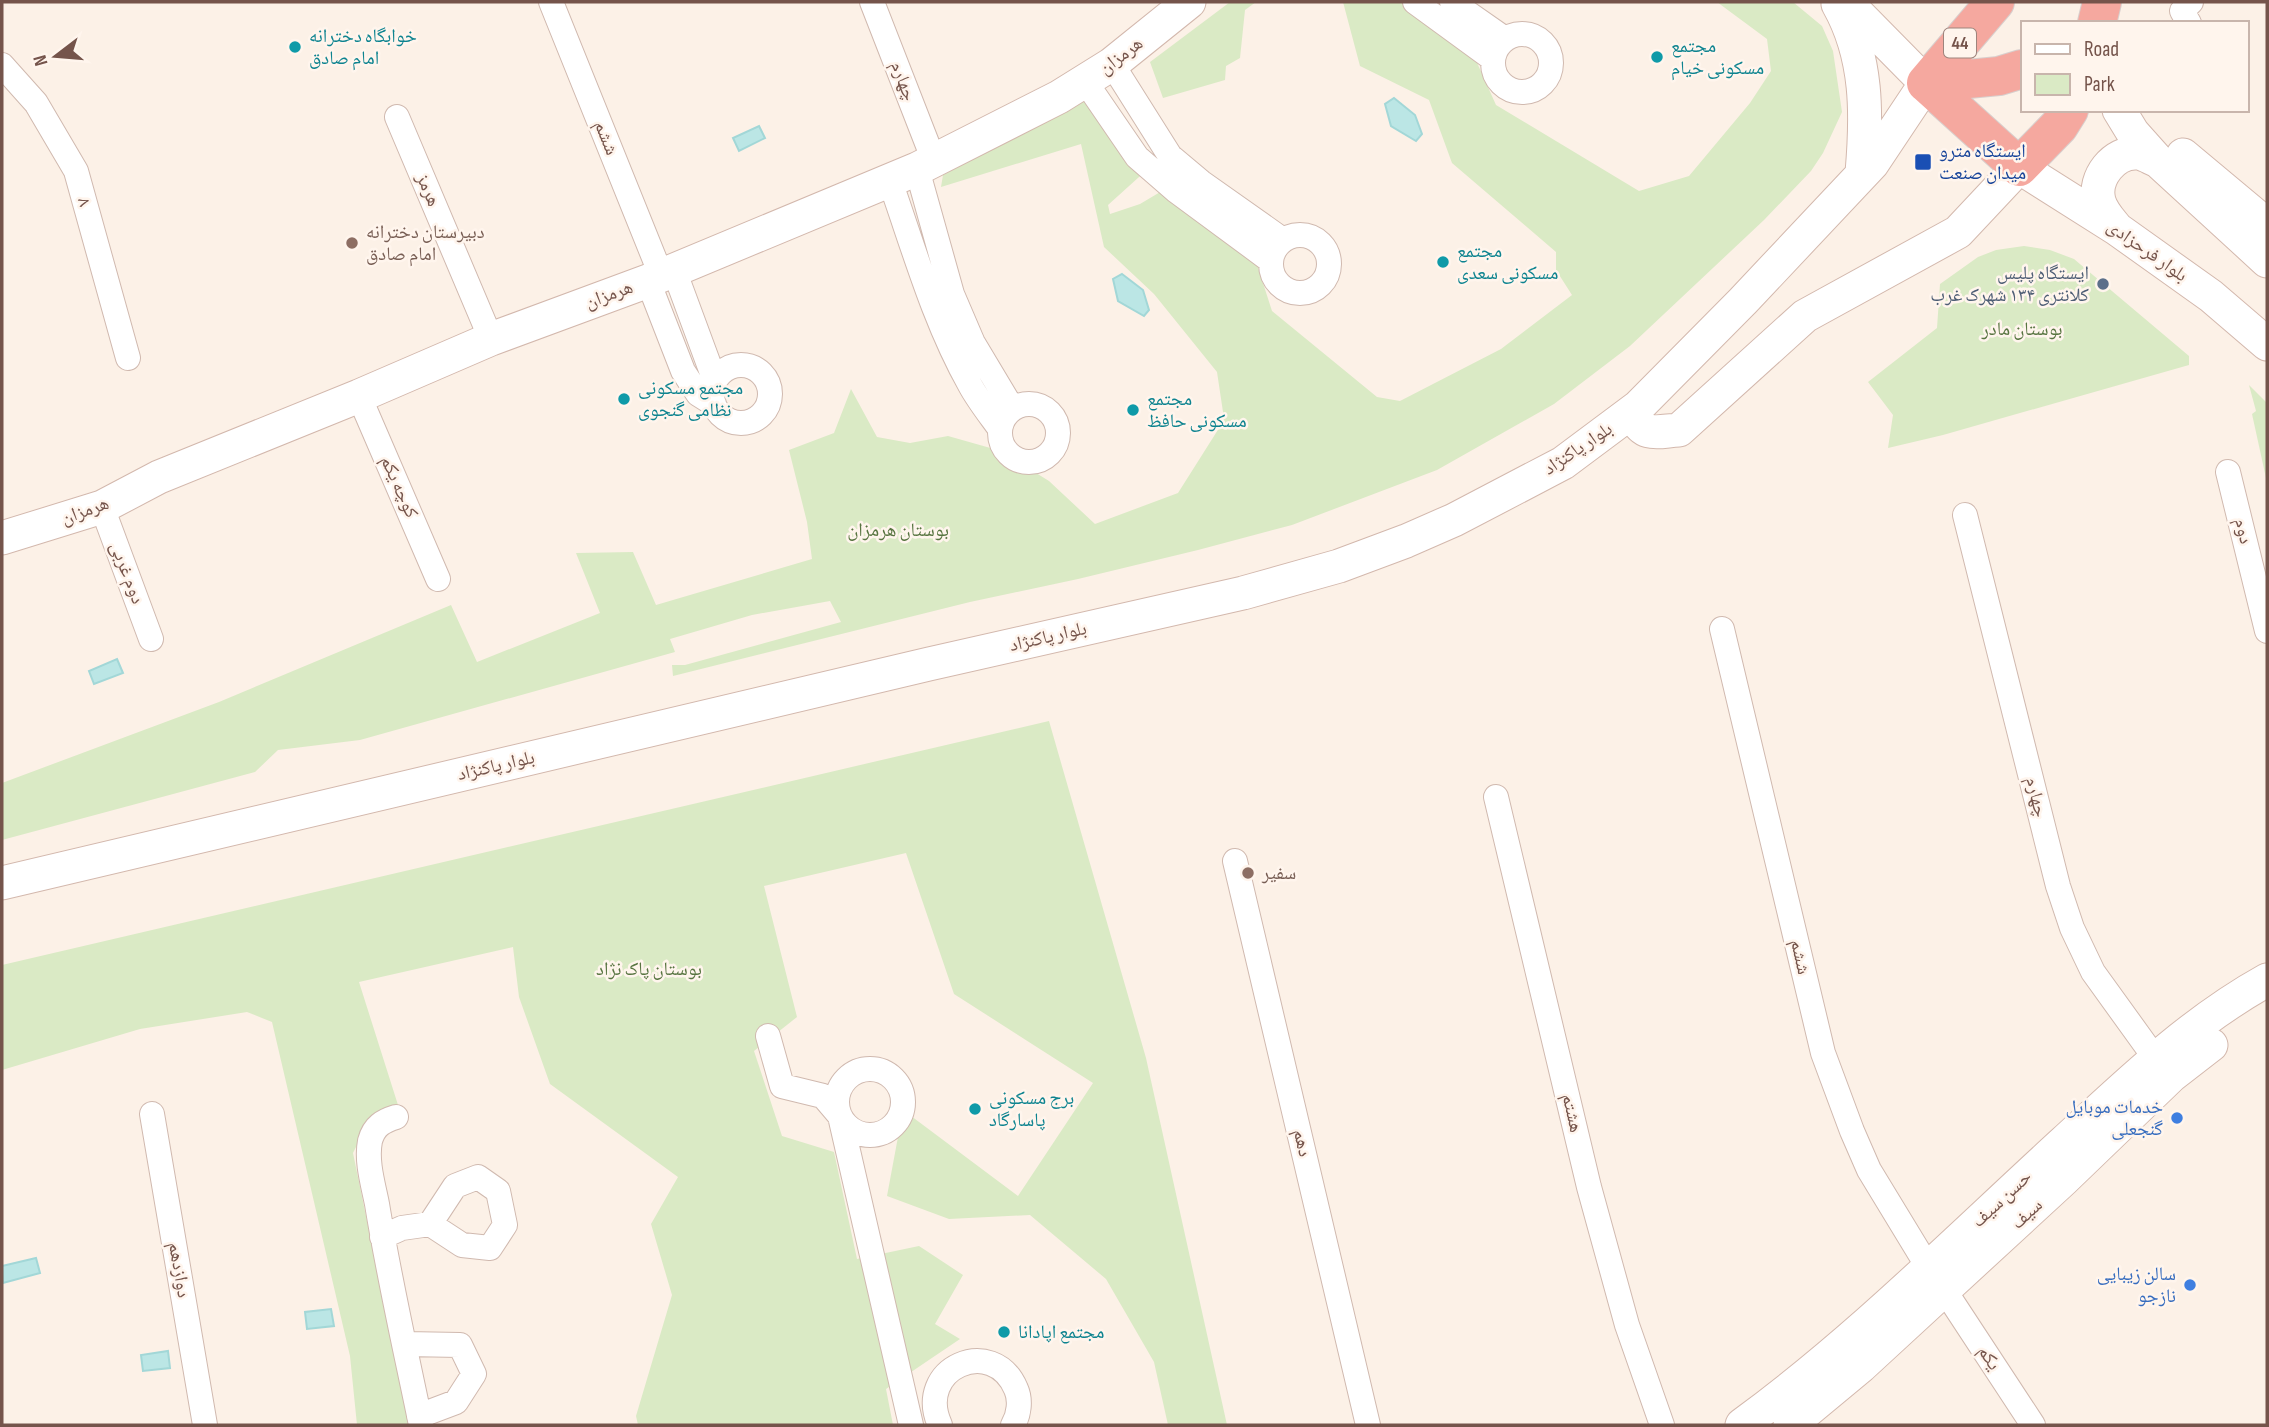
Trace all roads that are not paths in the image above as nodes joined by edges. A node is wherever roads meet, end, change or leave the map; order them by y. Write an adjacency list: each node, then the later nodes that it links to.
1 (551, 2): 25 (street, ششم)
2 (872, 2): 19 (street, چهارم)
3 (1189, 2): 11 (main road, هرمزان)
4 (1415, 2): 5 (street)
5 (1452, 2)
6 (1837, 2): 20 (main road)
7 (1846, 2): 12 (main road)
8 (1995, 2): 12 (highway, 44)
9 (2, 65): 30 (street, ۸)
10 (2021, 69): 12 (highway)
11 (1099, 73): 19 (main road, هرمزان); 23 (street)
12 (1926, 83): 18 (highway); 20 (main road, بلوار پاکنژاد)
13 (2068, 112): 18 (highway)
14 (2120, 112): 17 (main road)
15 (2146, 112): 21 (main road)
16 (397, 117): 28 (street, هرمز)
17 (2158, 161): 22 (main road); 24 (main road)
18 (2018, 167): 22 (main road, بلوار فرحزادی); 27 (main road)
19 (914, 170): 25 (main road, هرمزان); 34 (street, چهارم)
20 (1862, 173): 26 (main road, بلوار پاکنژاد)
21 (2267, 225)
22 (2117, 229): 29 (main road, بلوار فرحزادی)
23 (1277, 250)
24 (2267, 261)
25 (661, 275): 28 (main road, هرمزان); 31 (street, ششم)
26 (1743, 301): 27 (main road); 33 (main road, بلوار پاکنژاد)
27 (1805, 317): 33 (main road)
28 (491, 339): 32 (main road, هرمزان)
29 (2267, 344)
30 (128, 358)
31 (714, 393)
32 (359, 396): 36 (main road, هرمزان); 39 (street, کوچه یکم)
33 (1638, 407): 45 (main road, بلوار پاکنژاد)
34 (1006, 419)
35 (2228, 472): 41 (street, دوم)
36 (102, 508): 38 (main road, هرمزان); 42 (street, دوم غربی)
37 (1965, 514): 49 (street, چهارم)
38 (2, 538)
39 (438, 579)
40 (1722, 629): 54 (street, ششم)
41 (2267, 631)
42 (151, 639)
43 (1496, 797): 62 (street, هشتم)
44 (1235, 861): 61 (street, دهم)
45 (2, 883)
46 (2267, 980): 49 (main road, حسن سیف)
47 (2267, 1007): 49 (main road)
48 (768, 1036): 58 (street)
49 (2163, 1067): 54 (main road, حسن سیف)
50 (152, 1114): 57 (street, دوازدهم)
51 (396, 1116): 53 (street)
52 (430, 1224): 53 (street)
53 (382, 1237): 55 (street)
54 (1936, 1279): 63 (main road, حسن سیف); 64 (main road); 65 (street, یکم)
55 (405, 1344): 56 (street); 56 (street)
56 (420, 1420)
57 (205, 1425)
58 (911, 1425)
59 (940, 1425): 60 (street)
60 (1013, 1425)
61 (1368, 1425)
62 (1662, 1425)
63 (1742, 1425)
64 (1790, 1425)
65 (2033, 1425)

